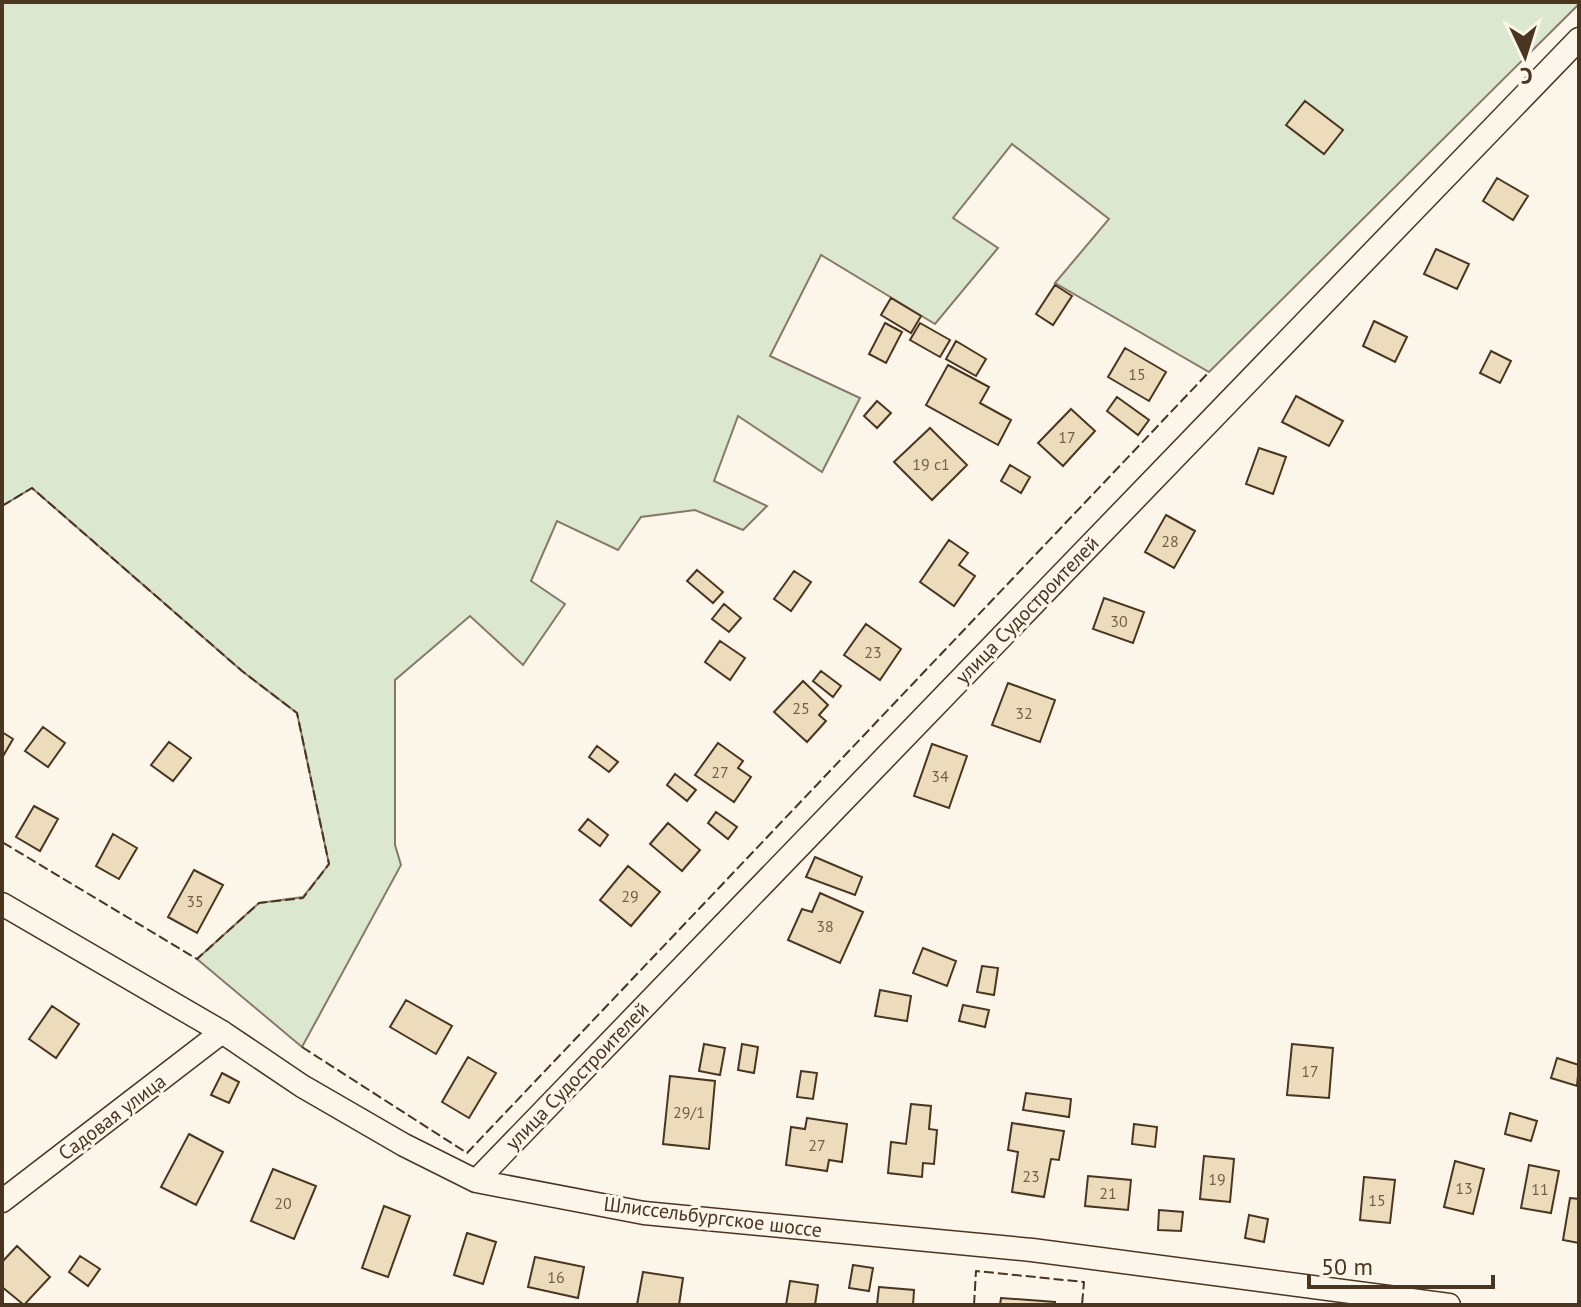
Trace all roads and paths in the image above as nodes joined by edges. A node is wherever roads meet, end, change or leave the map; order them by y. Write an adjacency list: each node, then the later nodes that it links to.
1 (1579, 39): 4 (street, улица Судостроителей)
2 (2, 904): 3 (street, Шлиссельбургское шоссе)
3 (222, 1032): 4 (street, Шлиссельбургское шоссе); 5 (street, Садовая улица)
4 (476, 1181): 6 (street, Шлиссельбургское шоссе)
5 (2, 1201)
6 (1449, 1305)

